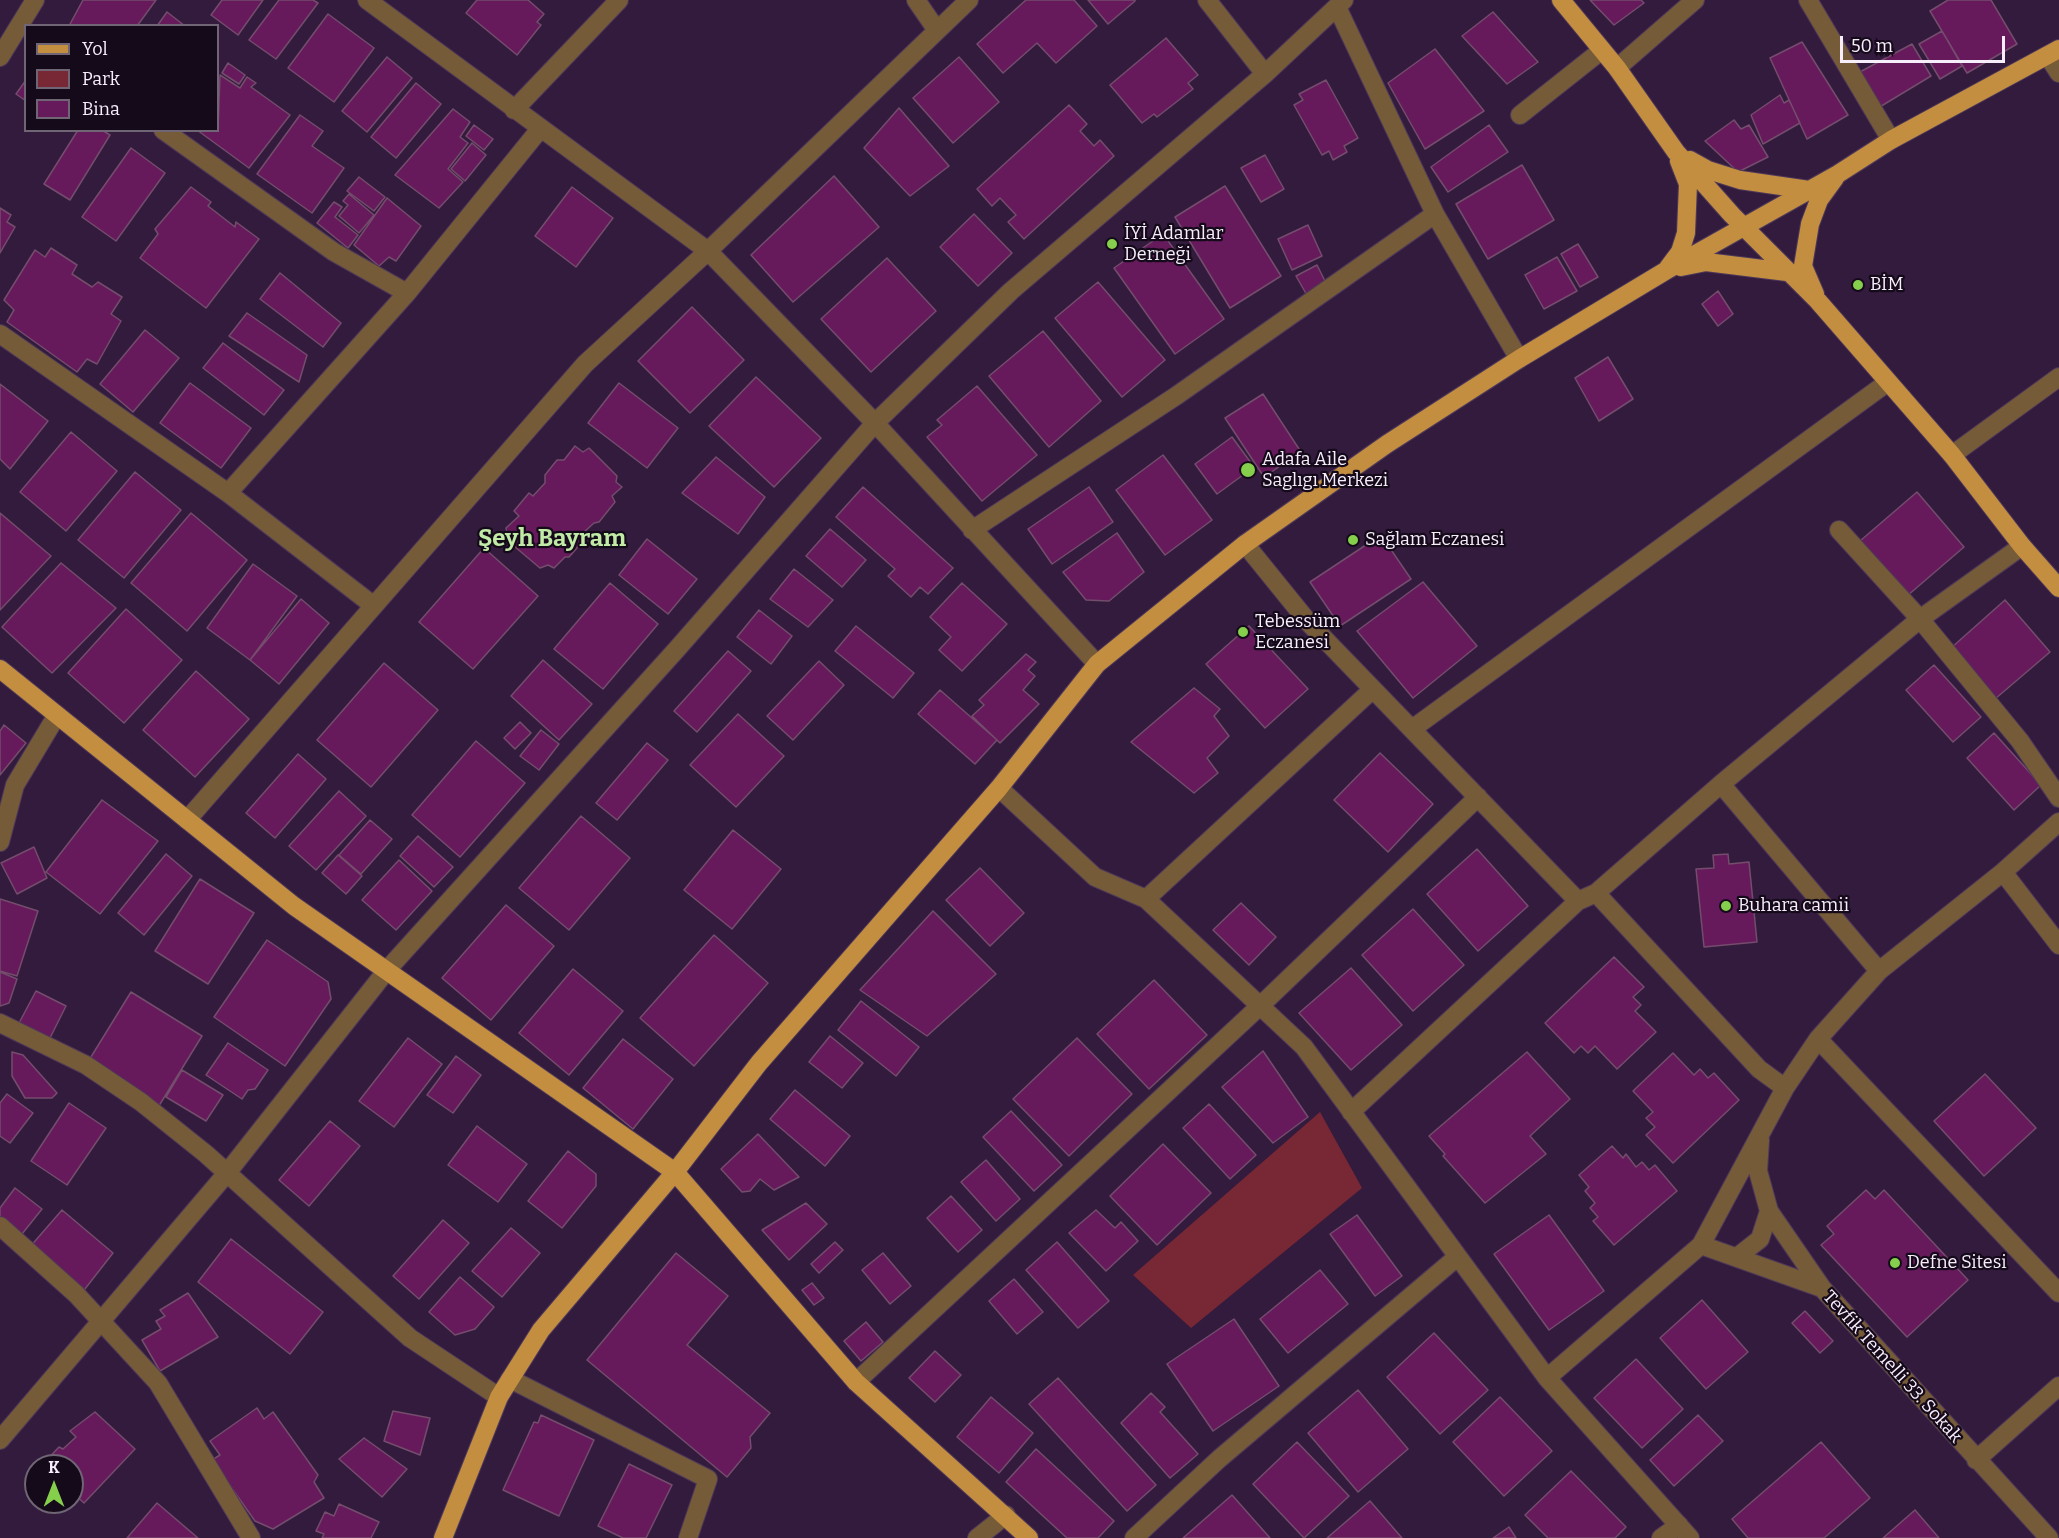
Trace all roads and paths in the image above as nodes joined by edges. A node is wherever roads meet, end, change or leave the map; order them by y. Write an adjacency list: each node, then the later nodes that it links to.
1 (35, 0): 11 (street)
2 (367, 0): 20 (street)
3 (619, 0): 20 (street)
4 (916, 0): 12 (street)
5 (969, 0): 12 (street)
6 (1207, 0): 19 (street)
7 (1561, 0): 14 (main road)
8 (1695, 0): 17 (street)
9 (1808, 0): 24 (street)
10 (1340, 4): 19 (street); 28 (street)
11 (25, 24)
12 (936, 29): 30 (street)
13 (22, 32): 16 (street)
14 (1602, 50): 17 (main road); 21 (street)
15 (2054, 52): 18 (street); 24 (main road)
16 (0, 57)
17 (1617, 68): 25 (main road)
18 (2059, 73)
19 (1265, 74): 39 (street)
20 (514, 110): 22 (street)
21 (1520, 115)
22 (540, 129): 30 (street); 33 (street)
23 (166, 132): 33 (street)
24 (1892, 140): 26 (main road)
25 (1676, 153): 27 (main road); 29 (main road); 31 (main road)
26 (1838, 174): 27 (main road); 34 (main road)
27 (1809, 189): 29 (main road)
28 (1435, 214): 36 (street); 42 (street)
29 (1743, 226): 31 (main road); 32 (main road)
30 (708, 251): 39 (street); 47 (street)
31 (1667, 270): 32 (main road); 36 (main road)
32 (1787, 272): 34 (main road)
33 (407, 293): 41 (street)
34 (1818, 301): 38 (main road)
35 (0, 334): 41 (street)
36 (1519, 359): 44 (main road)
37 (2059, 377): 40 (street)
38 (1888, 382): 40 (main road); 53 (street)
39 (875, 423): 42 (street); 66 (street)
40 (1952, 455): 45 (main road)
41 (228, 493): 47 (street)
42 (972, 530): 49 (street)
43 (1839, 530): 48 (street)
44 (1245, 543): 49 (main road); 51 (street)
45 (2022, 546): 46 (main road); 48 (street)
46 (2059, 588)
47 (374, 606): 58 (street)
48 (1920, 619): 54 (street); 57 (street)
49 (1097, 664): 55 (main road)
50 (0, 669): 52 (main road)
51 (1373, 689): 53 (street); 63 (street)
52 (57, 715): 58 (main road); 60 (street)
53 (1412, 729): 56 (street)
54 (1721, 784): 62 (street); 67 (street)
55 (999, 788): 63 (street); 74 (main road)
56 (1478, 797): 64 (street); 68 (street)
57 (2059, 798)
58 (187, 820): 66 (main road)
59 (2059, 822): 61 (street)
60 (0, 842)
61 (2003, 872): 65 (street); 67 (street)
62 (1596, 893): 64 (street); 71 (street)
63 (1146, 899): 68 (street)
64 (1578, 901): 72 (street)
65 (2059, 945)
66 (387, 970): 74 (main road); 75 (street)
67 (1879, 971): 70 (street)
68 (1261, 1005): 72 (street); 86 (street)
69 (0, 1023): 75 (street)
70 (1818, 1039): 71 (street); 82 (street)
71 (1785, 1088): 73 (street)
72 (1351, 1112): 80 (street)
73 (1760, 1136): 76 (street); 78 (street)
74 (675, 1172): 85 (main road); 86 (main road)
75 (227, 1173): 83 (street); 88 (street)
76 (1768, 1211): 79 (street); 81 (street)
77 (0, 1226): 83 (street)
78 (1701, 1245): 79 (street, Tevfik Temelli 33. Sokak); 84 (street)
79 (1737, 1257): 81 (street, Tevfik Temelli 33. Sokak)
80 (1456, 1258): 84 (street); 99 (street)
81 (1822, 1288): 90 (street, Tevfik Temelli 33. Sokak)
82 (2059, 1293)
83 (101, 1320): 89 (street); 92 (street)
84 (1547, 1378): 93 (street)
85 (510, 1379): 88 (main road); 96 (street)
86 (856, 1382): 91 (main road)
87 (2059, 1386): 90 (street)
88 (499, 1397): 95 (main road)
89 (0, 1440)
90 (1976, 1460): 101 (street, Tevfik Temelli 33. Sokak)
91 (1006, 1515): 97 (street); 98 (main road)
92 (247, 1531): 94 (street)
93 (1684, 1531): 100 (street)
94 (230, 1538)
95 (443, 1538)
96 (688, 1538)
97 (977, 1538)
98 (1029, 1538)
99 (1134, 1538)
100 (1661, 1538)
101 (2049, 1538)

